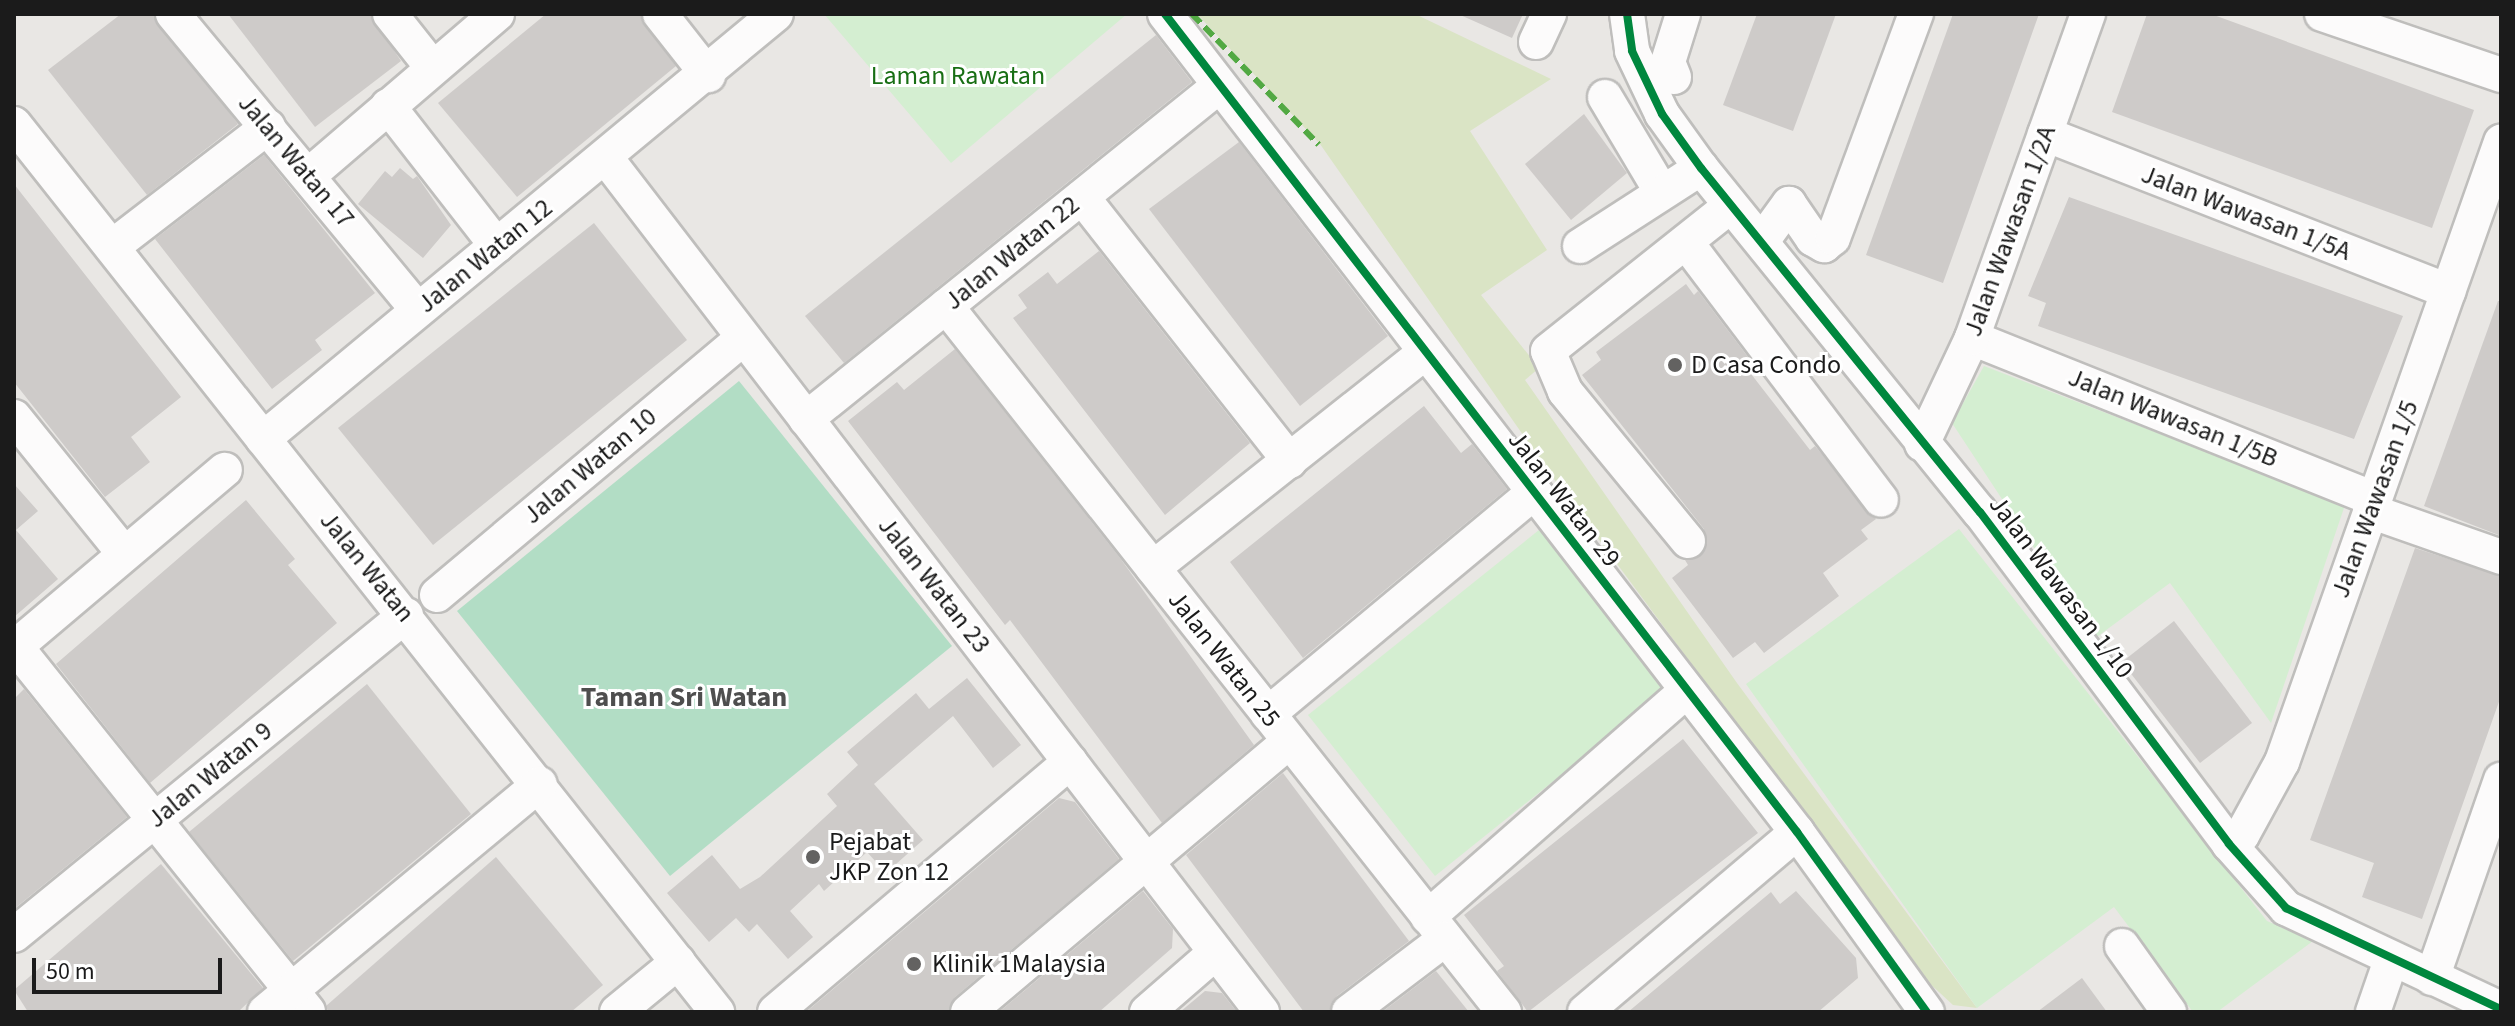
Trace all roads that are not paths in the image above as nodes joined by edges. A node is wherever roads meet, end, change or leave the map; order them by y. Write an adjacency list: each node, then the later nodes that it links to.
1 (173, 14): 20 (street, Jalan Watan 17)
2 (390, 14): 12 (street)
3 (497, 14): 12 (street)
4 (660, 14): 13 (street)
5 (776, 14): 13 (street, Jalan Watan 12)
6 (1165, 14): 16 (street, Jalan Watan 29)
7 (1627, 14): 24 (street, Jalan Wawasan 1/10)
8 (1683, 14): 15 (street)
9 (1916, 14): 29 (street)
10 (2088, 14): 21 (street, Jalan Wawasan 1/2A)
11 (2322, 14): 14 (street)
12 (432, 67): 18 (street)
13 (708, 75): 23 (street, Jalan Watan 12)
14 (2501, 75)
15 (1674, 77)
16 (1218, 87): 27 (street, Jalan Watan 22); 39 (street, Jalan Watan 29)
17 (1605, 97): 26 (street)
18 (388, 106): 25 (street); 31 (street)
19 (14, 124): 33 (street, Jalan Watan)
20 (268, 127): 25 (street, Jalan Watan 17); 33 (street)
21 (2045, 134): 34 (street, Jalan Wawasan 1/5A); 38 (street, Jalan Wawasan 1/2A)
22 (2501, 142): 34 (street, Jalan Wawasan 1/5)
23 (606, 158): 31 (street, Jalan Watan 12); 37 (street, Jalan Watan 23)
24 (1701, 168): 26 (street); 28 (street, Jalan Wawasan 1/10)
25 (308, 176): 36 (street, Jalan Watan 17)
26 (1661, 191): 32 (street)
27 (1082, 197): 35 (street, Jalan Watan 22); 44 (street)
28 (1730, 206): 29 (street, Jalan Wawasan 1/10); 30 (street)
29 (1762, 241): 43 (street, Jalan Wawasan 1/10)
30 (1686, 242): 47 (street); 49 (street)
31 (497, 246): 36 (street, Jalan Watan 12)
32 (1580, 246)
33 (112, 247): 42 (street, Jalan Watan)
34 (2448, 291): 48 (street, Jalan Wawasan 1/5)
35 (946, 306): 41 (street, Jalan Watan 22); 52 (street, Jalan Watan 25)
36 (418, 310): 42 (street, Jalan Watan 12)
37 (743, 338): 41 (street, Jalan Watan 23); 53 (street, Jalan Watan 10)
38 (1972, 338): 43 (street, Jalan Wawasan 1/2A); 48 (street, Jalan Wawasan 1/5B)
39 (1424, 353): 44 (street); 46 (street, Jalan Watan 29)
40 (15, 419): 50 (street)
41 (806, 419): 59 (street, Jalan Watan 23)
42 (263, 439): 54 (street, Jalan Watan)
43 (1922, 444): 64 (street, Jalan Wawasan 1/10)
44 (1290, 461): 52 (street)
45 (225, 470): 50 (street)
46 (1533, 493): 56 (street, Jalan Watan 29); 57 (street)
47 (1881, 500)
48 (2373, 505): 51 (street, Jalan Wawasan 1/5B); 64 (street, Jalan Wawasan 1/5)
49 (1688, 541)
50 (123, 552): 55 (street)
51 (2501, 557)
52 (1153, 568): 57 (street, Jalan Watan 25)
53 (437, 595)
54 (406, 615): 61 (street, Jalan Watan); 62 (street, Jalan Watan 9)
55 (15, 648): 62 (street)
56 (1687, 690): 63 (street, Jalan Watan 29); 66 (street)
57 (1268, 714): 58 (street, Jalan Watan 25)
58 (1289, 742): 65 (street); 66 (street, Jalan Watan 25)
59 (1070, 762): 65 (street, Jalan Watan 23); 78 (street)
60 (2501, 780): 72 (street)
61 (540, 784): 71 (street, Jalan Watan); 73 (street)
62 (155, 821): 67 (street, Jalan Watan 9); 73 (street)
63 (1797, 832): 74 (street, Jalan Watan 29); 84 (street)
64 (2229, 844): 70 (street, Jalan Wawasan 1/10)
65 (1145, 860): 69 (street, Jalan Watan 23); 79 (street)
66 (1437, 928): 82 (street); 83 (street, Jalan Watan 25)
67 (14, 935)
68 (2122, 946): 85 (street)
69 (1216, 952): 80 (street); 81 (street, Jalan Watan 23)
70 (2391, 960): 72 (street, Jalan Wawasan 1/10); 86 (street)
71 (678, 962): 76 (street); 77 (street, Jalan Watan)
72 (2432, 978): 75 (street, Jalan Wawasan 1/10)
73 (288, 1005)
74 (1917, 1009)
75 (2501, 1009)
76 (617, 1012)
77 (717, 1012)
78 (775, 1012)
79 (968, 1012)
80 (1147, 1012)
81 (1262, 1012)
82 (1349, 1012)
83 (1504, 1012)
84 (1585, 1012)
85 (2169, 1012)
86 (2373, 1012)

